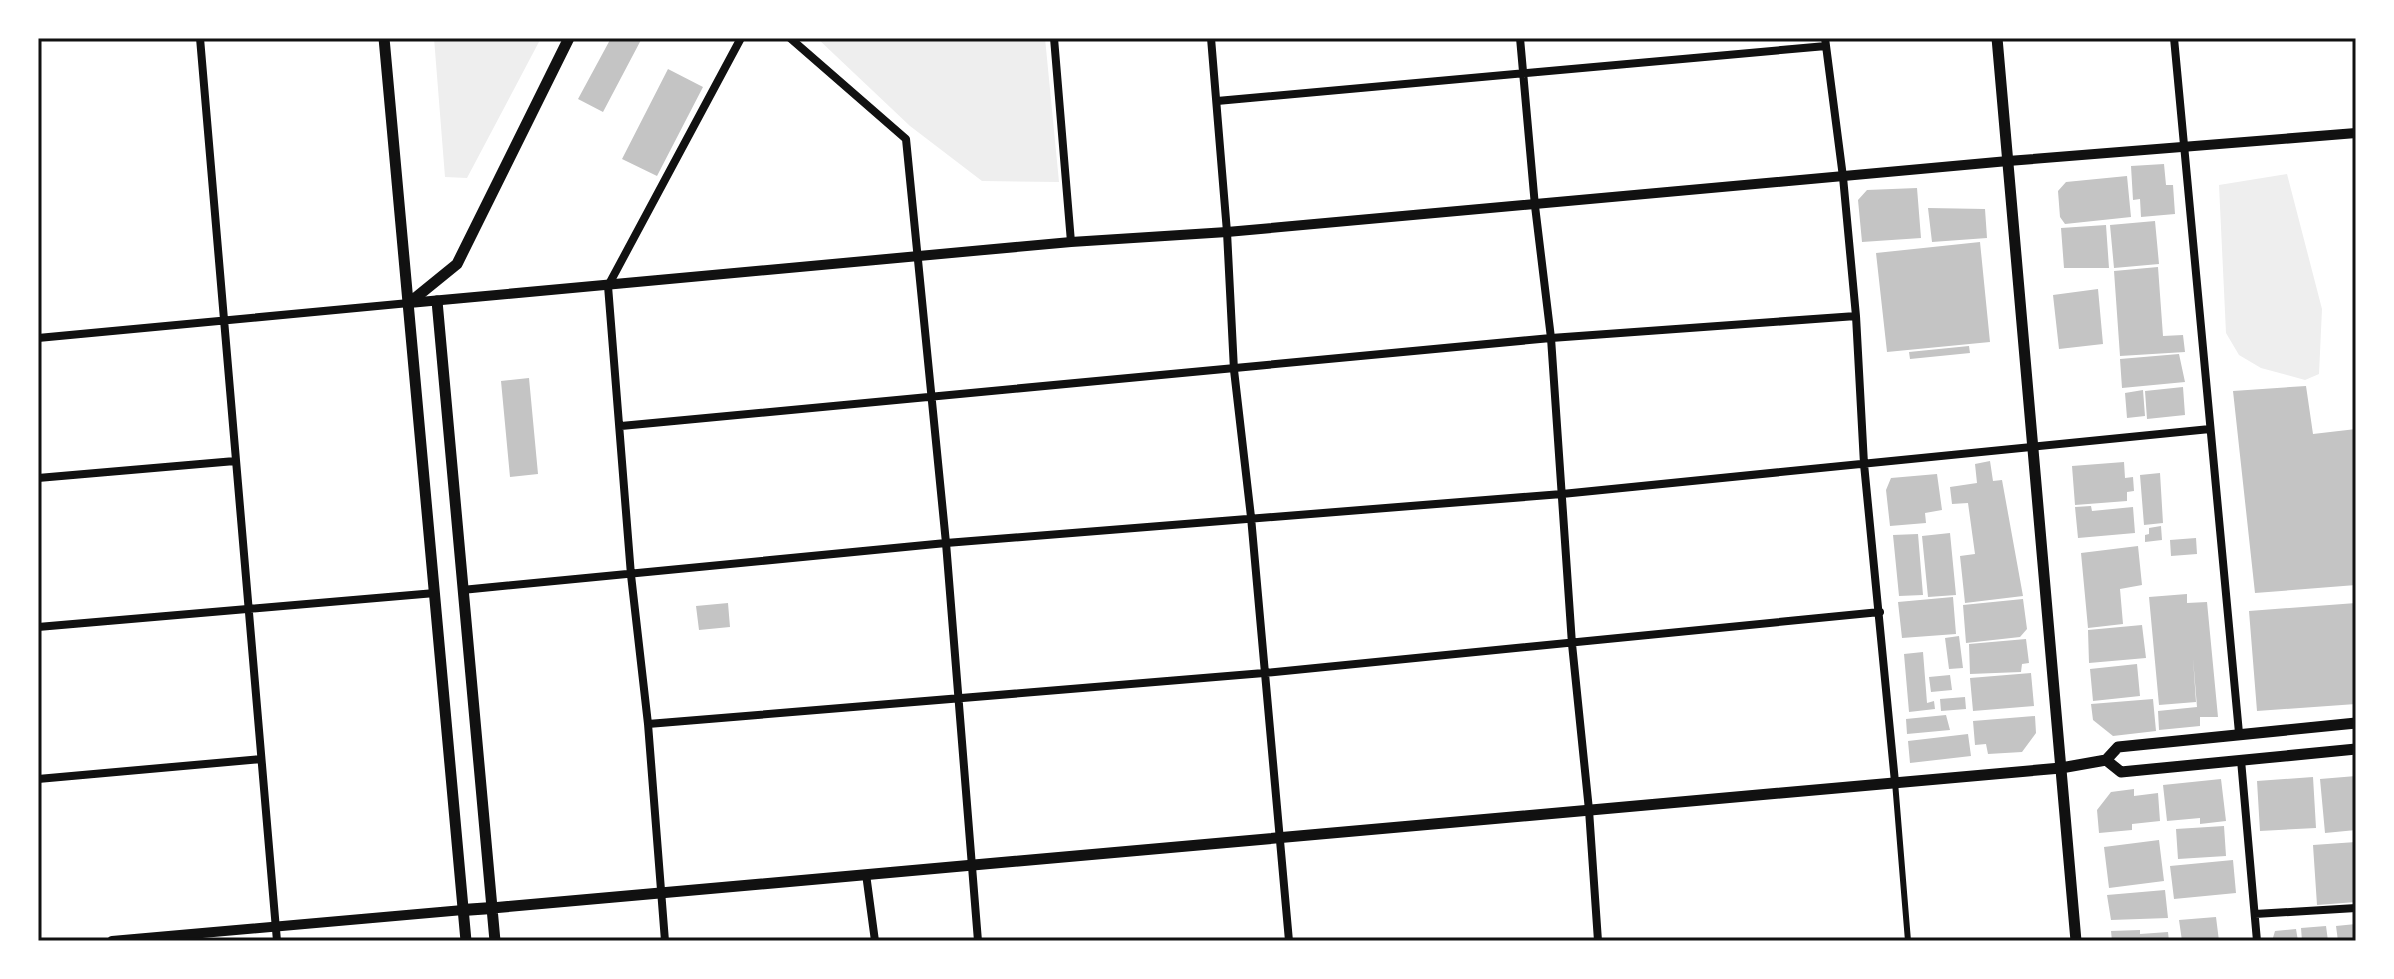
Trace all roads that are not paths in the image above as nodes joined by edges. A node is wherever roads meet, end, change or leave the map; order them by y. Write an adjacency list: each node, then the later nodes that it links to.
1 (200, 38): 26 (street)
2 (384, 38): 24 (main road)
3 (569, 38): 24 (main road)
4 (741, 38): 22 (street)
5 (790, 38): 21 (street)
6 (1054, 38): 20 (street)
7 (1211, 38): 13 (street)
8 (1520, 38): 12 (street)
9 (1997, 38): 16 (main road)
10 (2174, 38): 15 (street)
11 (1825, 42): 12 (street); 17 (street)
12 (1523, 74): 13 (street); 18 (street)
13 (1217, 101): 19 (street)
14 (2356, 133): 15 (street)
15 (2184, 149): 16 (street); 32 (street)
16 (2008, 161): 17 (street); 33 (main road)
17 (1843, 177): 18 (street); 25 (street)
18 (1535, 206): 19 (street); 28 (street)
19 (1227, 232): 20 (street); 29 (street)
20 (1071, 242): 21 (street)
21 (918, 257): 22 (street); 30 (street)
22 (608, 286): 23 (street); 31 (street)
23 (437, 301): 24 (street); 41 (main road)
24 (409, 303): 26 (street); 42 (main road)
25 (1856, 316): 28 (street); 35 (street)
26 (222, 320): 27 (street); 34 (street)
27 (38, 338)
28 (1551, 338): 29 (street); 37 (street)
29 (1234, 370): 30 (street); 38 (street)
30 (931, 395): 31 (street); 39 (street)
31 (621, 426): 40 (street)
32 (2210, 429): 33 (street); 51 (street)
33 (2033, 447): 35 (street); 56 (main road)
34 (235, 461): 36 (street); 43 (street)
35 (1864, 464): 37 (street); 44 (street)
36 (38, 478)
37 (1562, 494): 38 (street); 46 (street)
38 (1251, 517): 39 (street); 47 (street)
39 (946, 543): 40 (street); 48 (street)
40 (631, 575): 41 (street); 50 (street)
41 (462, 590): 64 (main road)
42 (435, 593): 43 (street); 66 (main road)
43 (248, 609): 45 (street); 53 (street)
44 (1880, 612): 46 (street); 58 (street)
45 (38, 627)
46 (1572, 644): 47 (street); 59 (street)
47 (1264, 673): 48 (street); 60 (street)
48 (959, 697): 50 (street); 61 (street)
49 (2356, 723): 51 (main road)
50 (648, 724): 63 (street)
51 (2239, 733): 54 (main road)
52 (2356, 749): 55 (main road)
53 (261, 759): 57 (street); 68 (street)
54 (2106, 760): 55 (main road); 56 (main road)
55 (2241, 760): 67 (street)
56 (2061, 768): 58 (main road); 79 (main road)
57 (38, 779)
58 (1895, 782): 59 (main road); 78 (street)
59 (1589, 810): 60 (main road); 77 (street)
60 (1280, 837): 61 (main road); 76 (street)
61 (971, 865): 62 (main road); 75 (street)
62 (866, 874): 63 (main road); 74 (street)
63 (661, 893): 64 (main road); 73 (street)
64 (492, 908): 66 (main road); 72 (main road)
65 (2356, 908): 67 (street)
66 (463, 910): 68 (street); 71 (main road)
67 (2255, 914): 80 (street)
68 (276, 927): 69 (street); 70 (street)
69 (112, 941)
70 (277, 941)
71 (466, 941)
72 (495, 941)
73 (665, 941)
74 (875, 941)
75 (978, 941)
76 (1289, 941)
77 (1598, 941)
78 (1908, 941)
79 (2076, 941)
80 (2257, 941)

